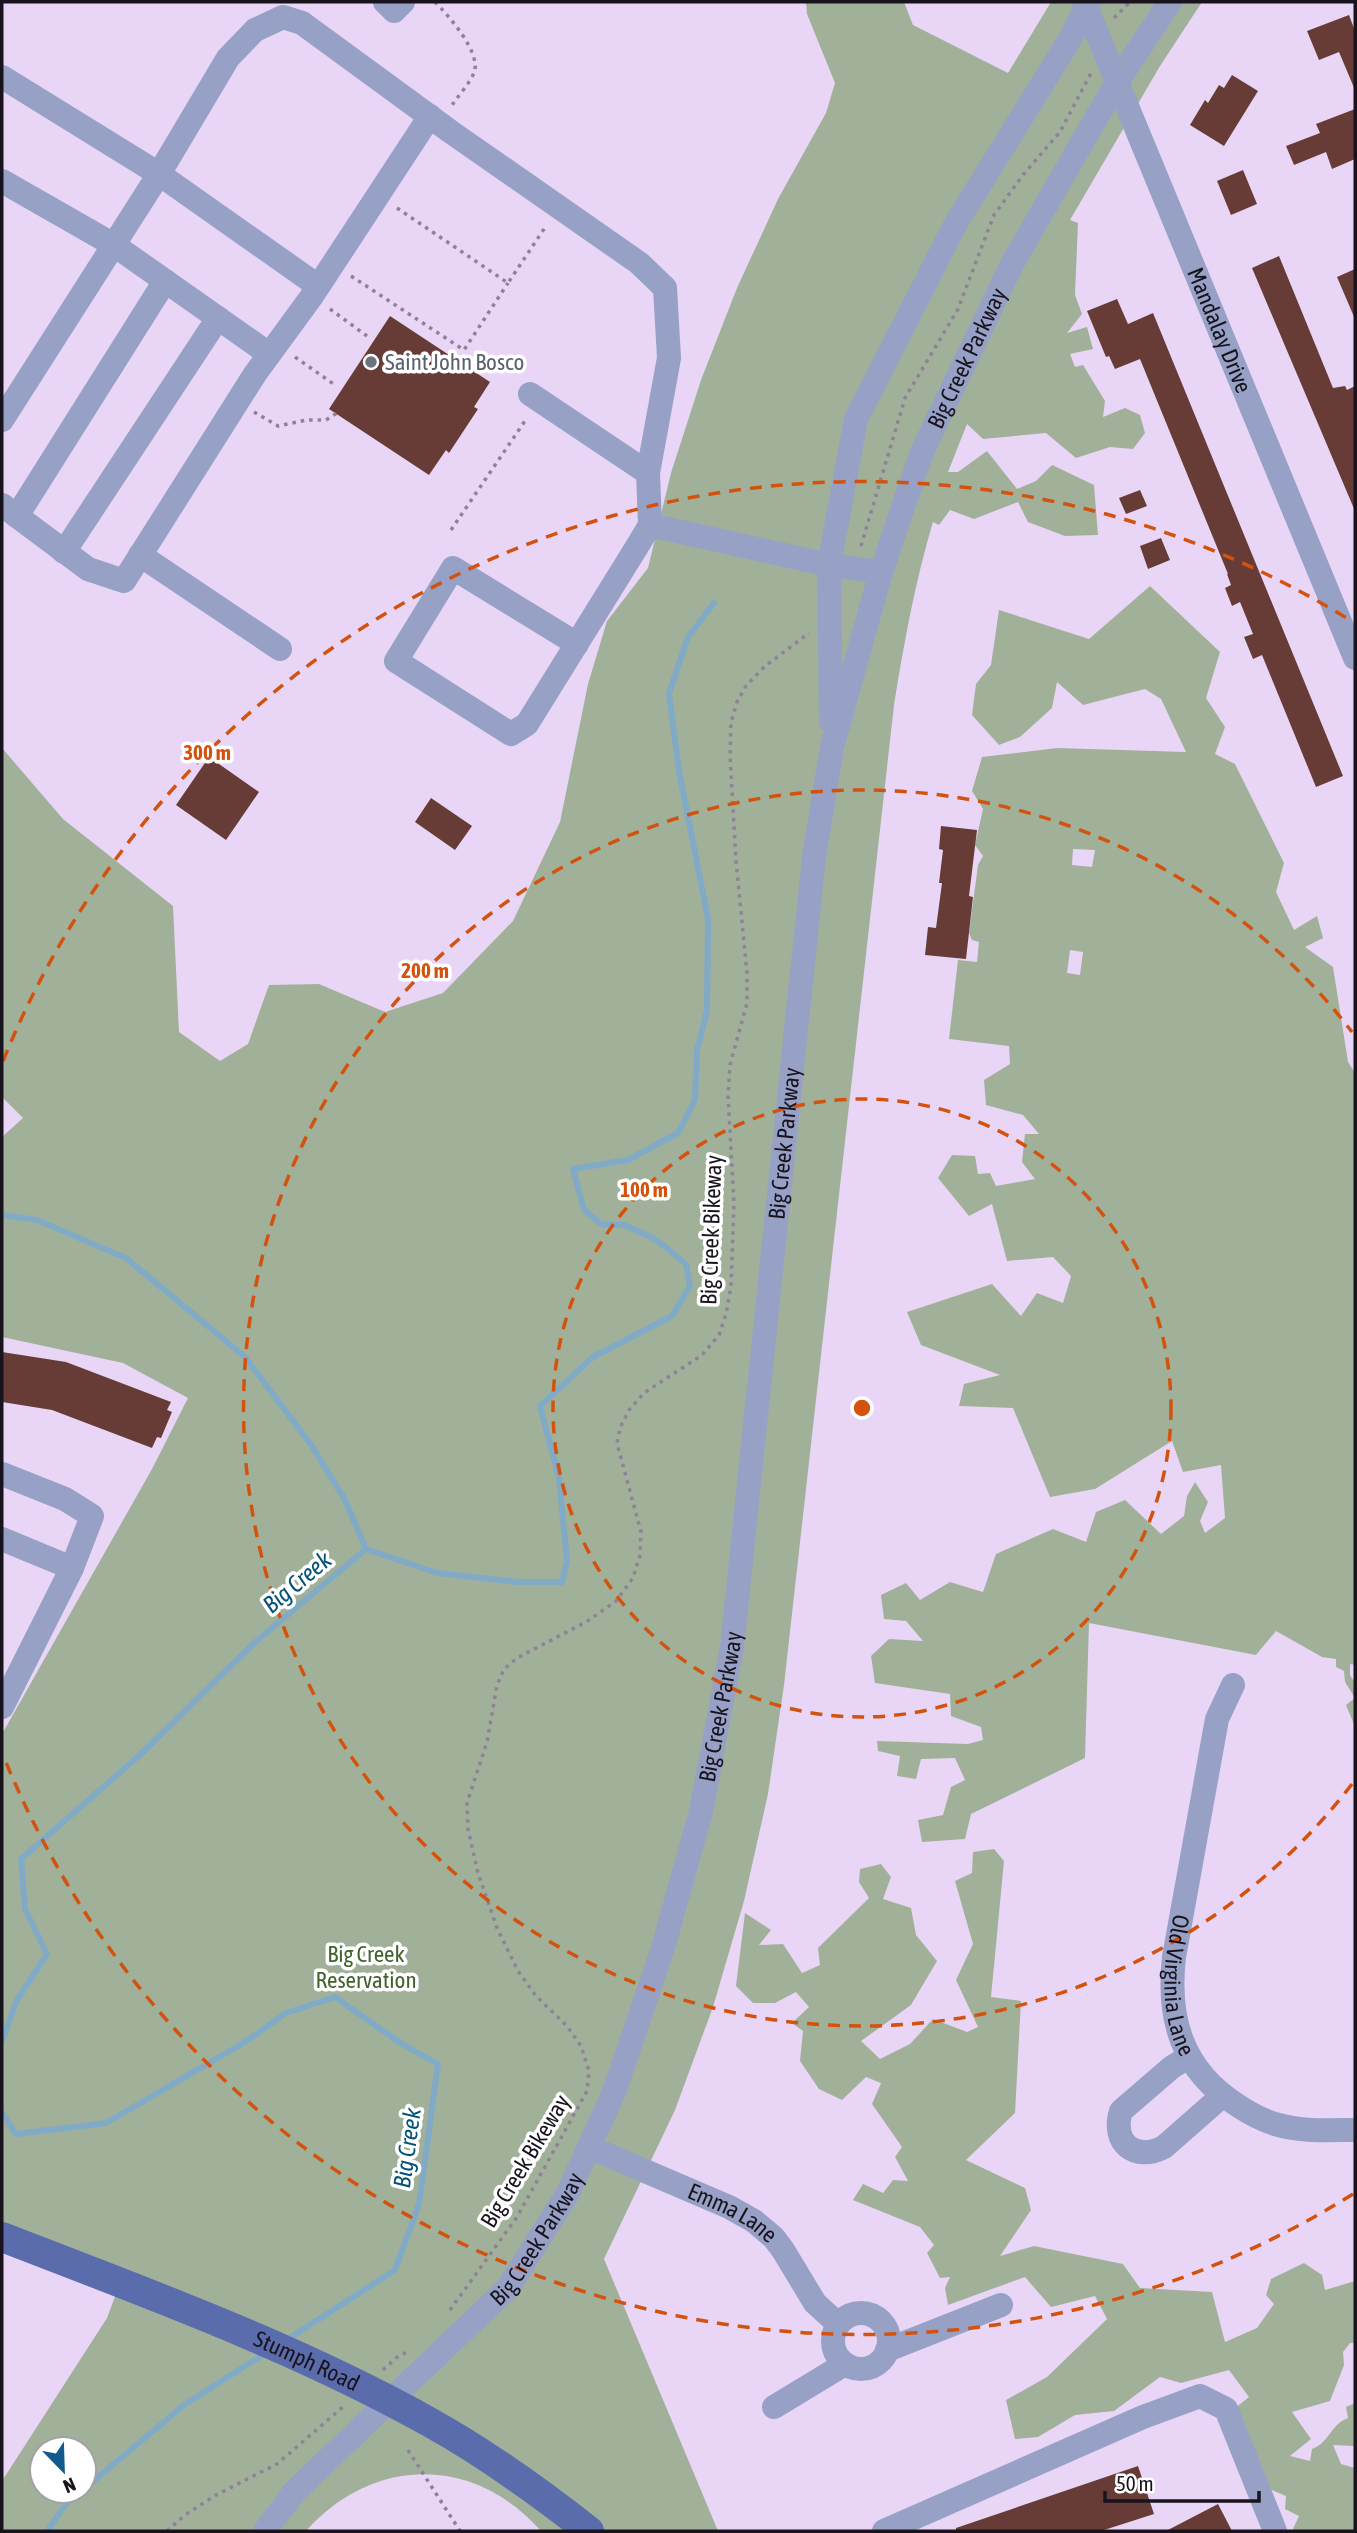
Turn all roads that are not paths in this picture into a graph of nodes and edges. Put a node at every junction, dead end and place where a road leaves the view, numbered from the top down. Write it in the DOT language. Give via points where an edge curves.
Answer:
graph roads {
  1 [pos="385,2"];
  2 [pos="403,2"];
  3 [pos="1170,2"];
  4 [pos="1086,4"];
  5 [pos="2,77"];
  6 [pos="1117,82"];
  7 [pos="441,111"];
  8 [pos="159,174"];
  9 [pos="2,181"];
  10 [pos="114,246"];
  11 [pos="164,281"];
  12 [pos="322,296"];
  13 [pos="218,318"];
  14 [pos="280,354"];
  15 [pos="535,397"];
  16 [pos="2,420"];
  17 [pos="648,473"];
  18 [pos="9,511"];
  19 [pos="650,525"];
  20 [pos="64,552"];
  21 [pos="140,555"];
  22 [pos="829,565"];
  23 [pos="881,572"];
  24 [pos="577,644"];
  25 [pos="280,649"];
  26 [pos="1355,658"];
  27 [pos="832,747"];
  28 [pos="2,1474"];
  29 [pos="2,1539"];
  30 [pos="72,1568"];
  31 [pos="1233,1685"];
  32 [pos="2,1707"];
  33 [pos="1189,2057"];
  34 [pos="1223,2096"];
  35 [pos="1355,2130"];
  36 [pos="589,2147"];
  37 [pos="2,2237"];
  38 [pos="1001,2305"];
  39 [pos="838,2325"];
  40 [pos="887,2350"];
  41 [pos="845,2364"];
  42 [pos="389,2400"];
  43 [pos="774,2407"];
  44 [pos="265,2531"];
  45 [pos="589,2531"];
  46 [pos="884,2531"];
  47 [pos="1275,2531"];
  1 -- 2 [label="street" via="394,10"];
  3 -- 6 [label="street, Big Creek Parkway"];
  4 -- 6 [label="street, Mandalay Drive"];
  4 -- 22 [label="street, Big Creek Parkway" via="1070,39 956,223 856,419"];
  5 -- 8 [label="street"];
  6 -- 23 [label="street, Big Creek Parkway" via="1012,264 922,452"];
  6 -- 26 [label="street, Mandalay Drive"];
  7 -- 8 [label="street" via="302,23 283,17 255,30 228,58"];
  7 -- 12 [label="street"];
  7 -- 17 [label="street" via="559,207 639,262 664,288 669,358"];
  8 -- 10 [label="street"];
  8 -- 12 [label="street"];
  9 -- 10 [label="street"];
  10 -- 11 [label="street"];
  10 -- 16 [label="street"];
  11 -- 13 [label="street"];
  11 -- 18 [label="street"];
  12 -- 14 [label="street"];
  13 -- 14 [label="street"];
  13 -- 20 [label="street"];
  14 -- 21 [label="street"];
  15 -- 17 [label="street"];
  17 -- 19 [label="street"];
  18 -- 20 [label="street"];
  19 -- 22 [label="street"];
  19 -- 24 [label="street"];
  20 -- 21 [label="street" via="88,569 124,580"];
  21 -- 25 [label="street"];
  22 -- 23 [label="street"];
  22 -- 27 [label="street, Big Creek Parkway"];
  23 -- 27 [label="street, Big Creek Parkway"];
  24 -- 24 [label="street" via="527,724 511,734 396,661 453,568"];
  27 -- 36 [label="street, Big Creek Parkway" via="814,858 732,1647 701,1811 663,1948 614,2092"];
  28 -- 30 [label="street" via="65,1499 92,1517"];
  29 -- 30 [label="street"];
  30 -- 32 [label="street"];
  31 -- 33 [label="street, Old Virginia Lane" via="1217,1719 1174,1957 1173,2010"];
  33 -- 34 [label="street, Old Virginia Lane"];
  33 -- 34 [label="street" via="1121,2112 1118,2133 1124,2144 1144,2153 1155,2152"];
  34 -- 35 [label="street, Old Virginia Lane" via="1275,2124"];
  36 -- 39 [label="street, Emma Lane" via="754,2221 774,2238 815,2303"];
  36 -- 42 [label="street, Big Creek Parkway" via="568,2193 508,2288"];
  37 -- 42 [label="main road, Stumph Road" via="152,2294"];
  38 -- 40 [label="street"];
  39 -- 40 [label="street" via="853,2314 870,2315 884,2325"];
  39 -- 41 [label="street" via="834,2350"];
  40 -- 41 [label="street" via="869,2367"];
  41 -- 43 [label="street"];
  42 -- 44 [label="street, Big Creek Parkway" via="295,2491"];
  42 -- 45 [label="main road, Stumph Road" via="479,2452"];
  46 -- 47 [label="street" via="1200,2396 1226,2409"];
}
